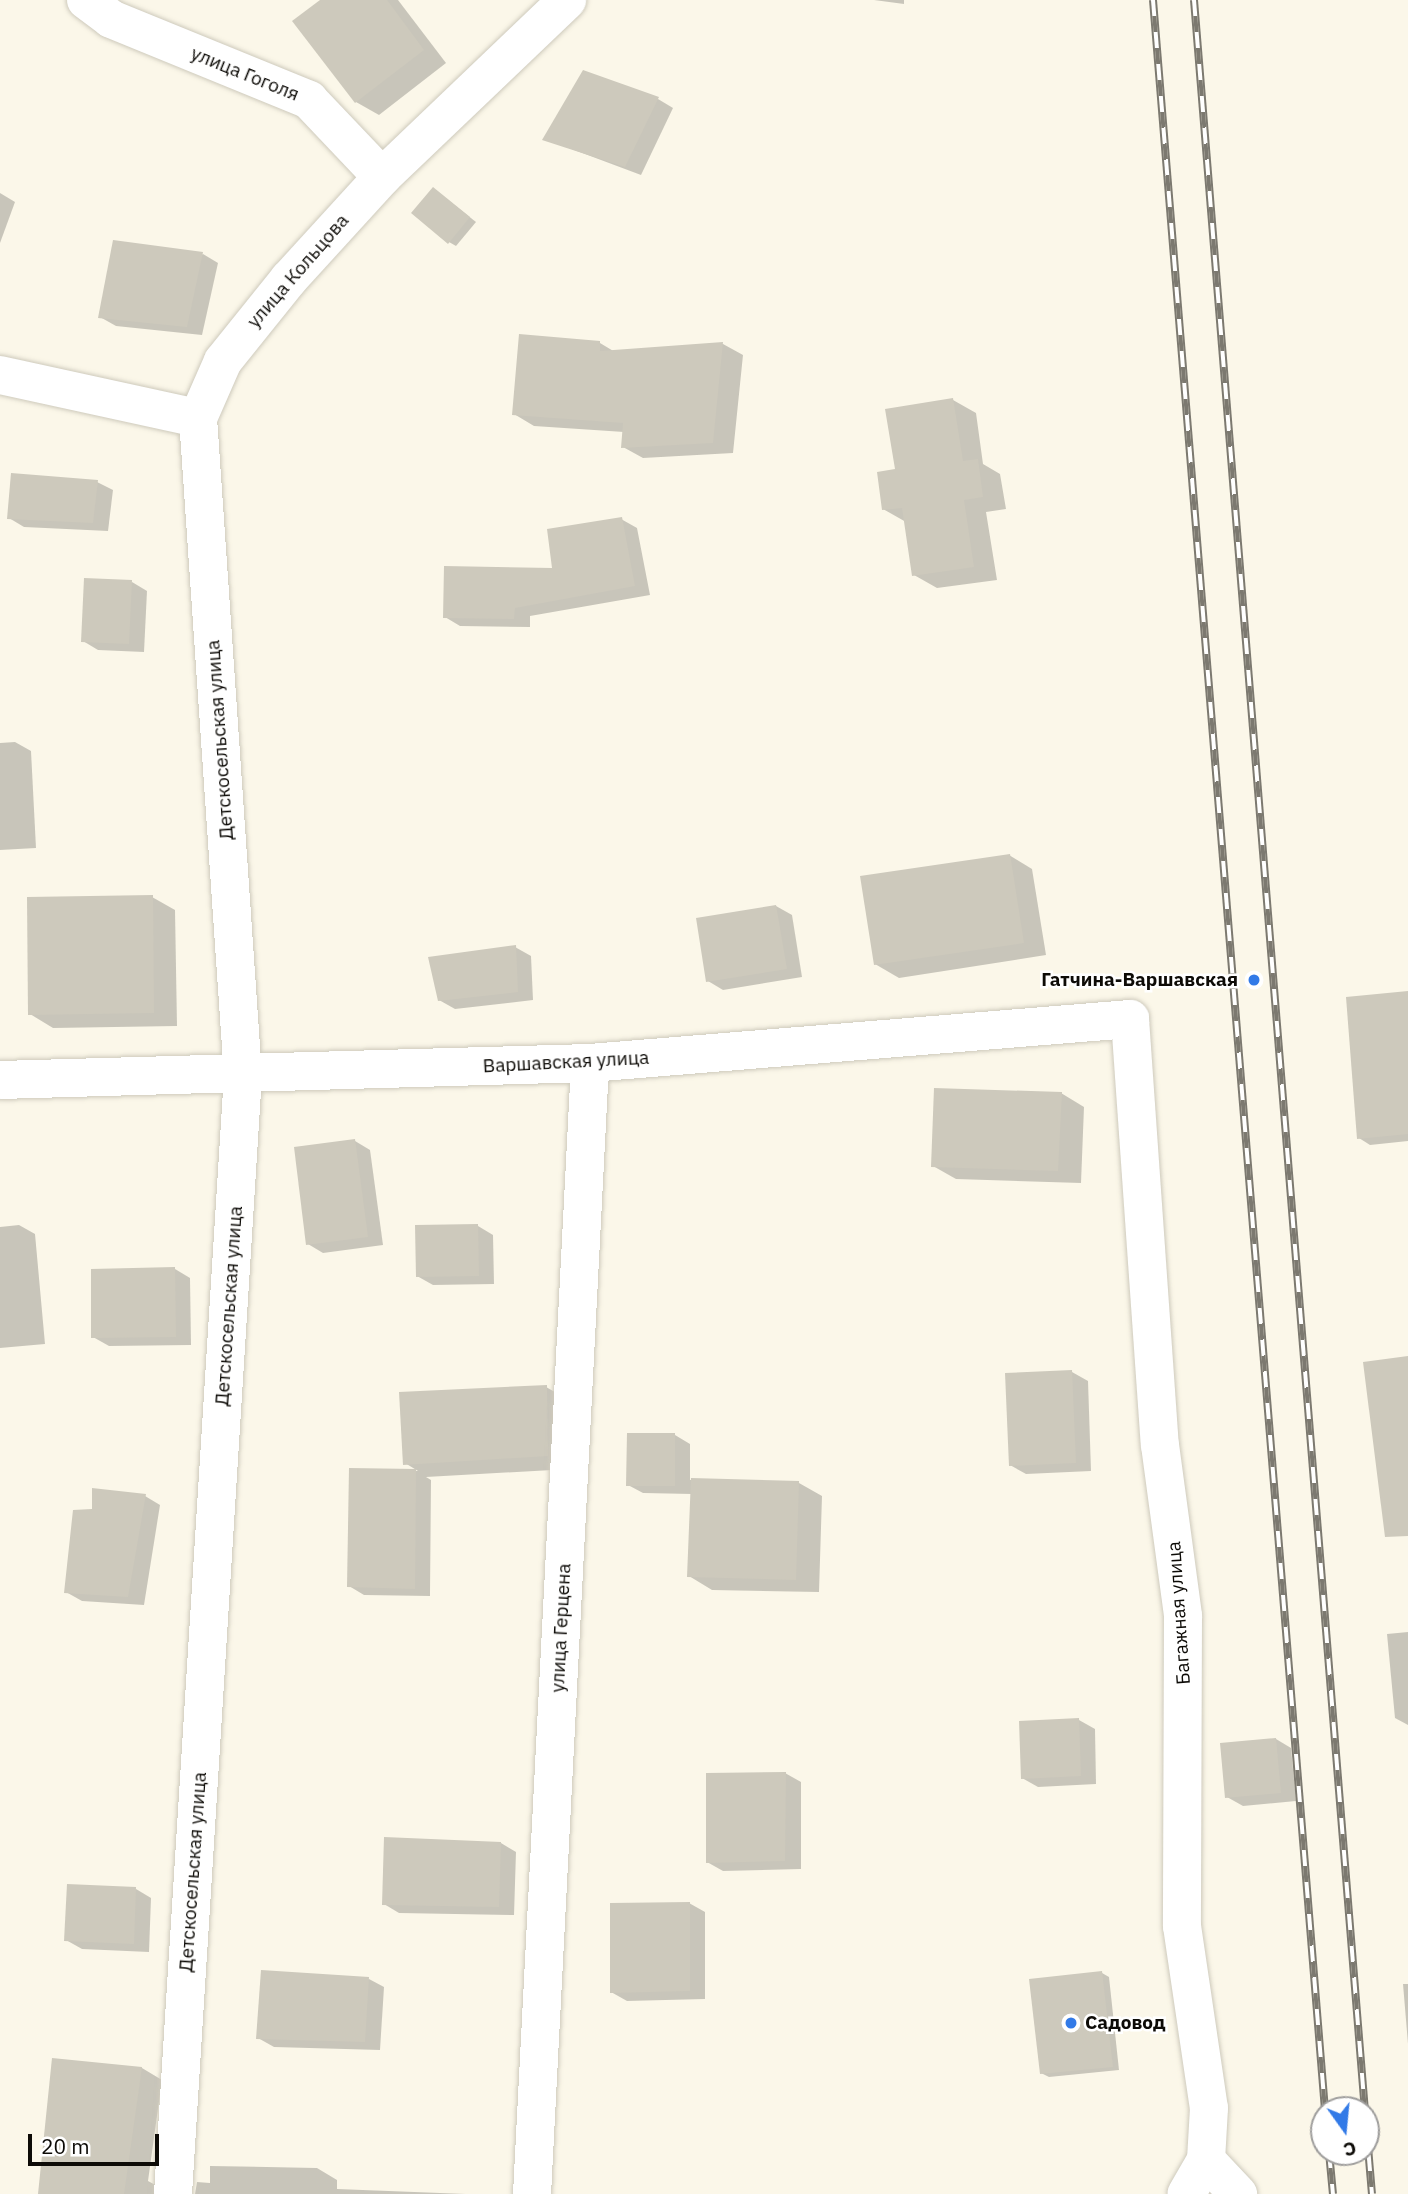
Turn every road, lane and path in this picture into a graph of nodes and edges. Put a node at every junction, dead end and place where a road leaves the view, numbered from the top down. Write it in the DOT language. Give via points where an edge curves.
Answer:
graph roads {
  1 [pos="86,0"];
  2 [pos="567,0"];
  3 [pos="382,177"];
  4 [pos="0,375"];
  5 [pos="198,418"];
  6 [pos="1130,1019"];
  7 [pos="590,1063"];
  8 [pos="243,1076"];
  9 [pos="0,1080"];
  10 [pos="1206,2160"];
  11 [pos="173,2194"];
  12 [pos="533,2194"];
  13 [pos="1186,2194"];
  14 [pos="1238,2194"];
  1 -- 3 [label="street, улица Гоголя" via="111,19 309,100"];
  2 -- 3 [label="street, улица Кольцова"];
  3 -- 5 [label="street, улица Кольцова" via="289,279 223,361"];
  4 -- 5 [label="street"];
  5 -- 8 [label="street, Детскосельская улица"];
  6 -- 7 [label="street, Варшавская улица"];
  6 -- 10 [label="street, Багажная улица" via="1160,1445 1183,1616 1182,1926 1209,2108"];
  7 -- 8 [label="street, Варшавская улица"];
  7 -- 12 [label="street, улица Герцена"];
  8 -- 9 [label="street, Варшавская улица"];
  8 -- 11 [label="street, Детскосельская улица"];
  10 -- 13 [label="street"];
  10 -- 14 [label="street"];
}
